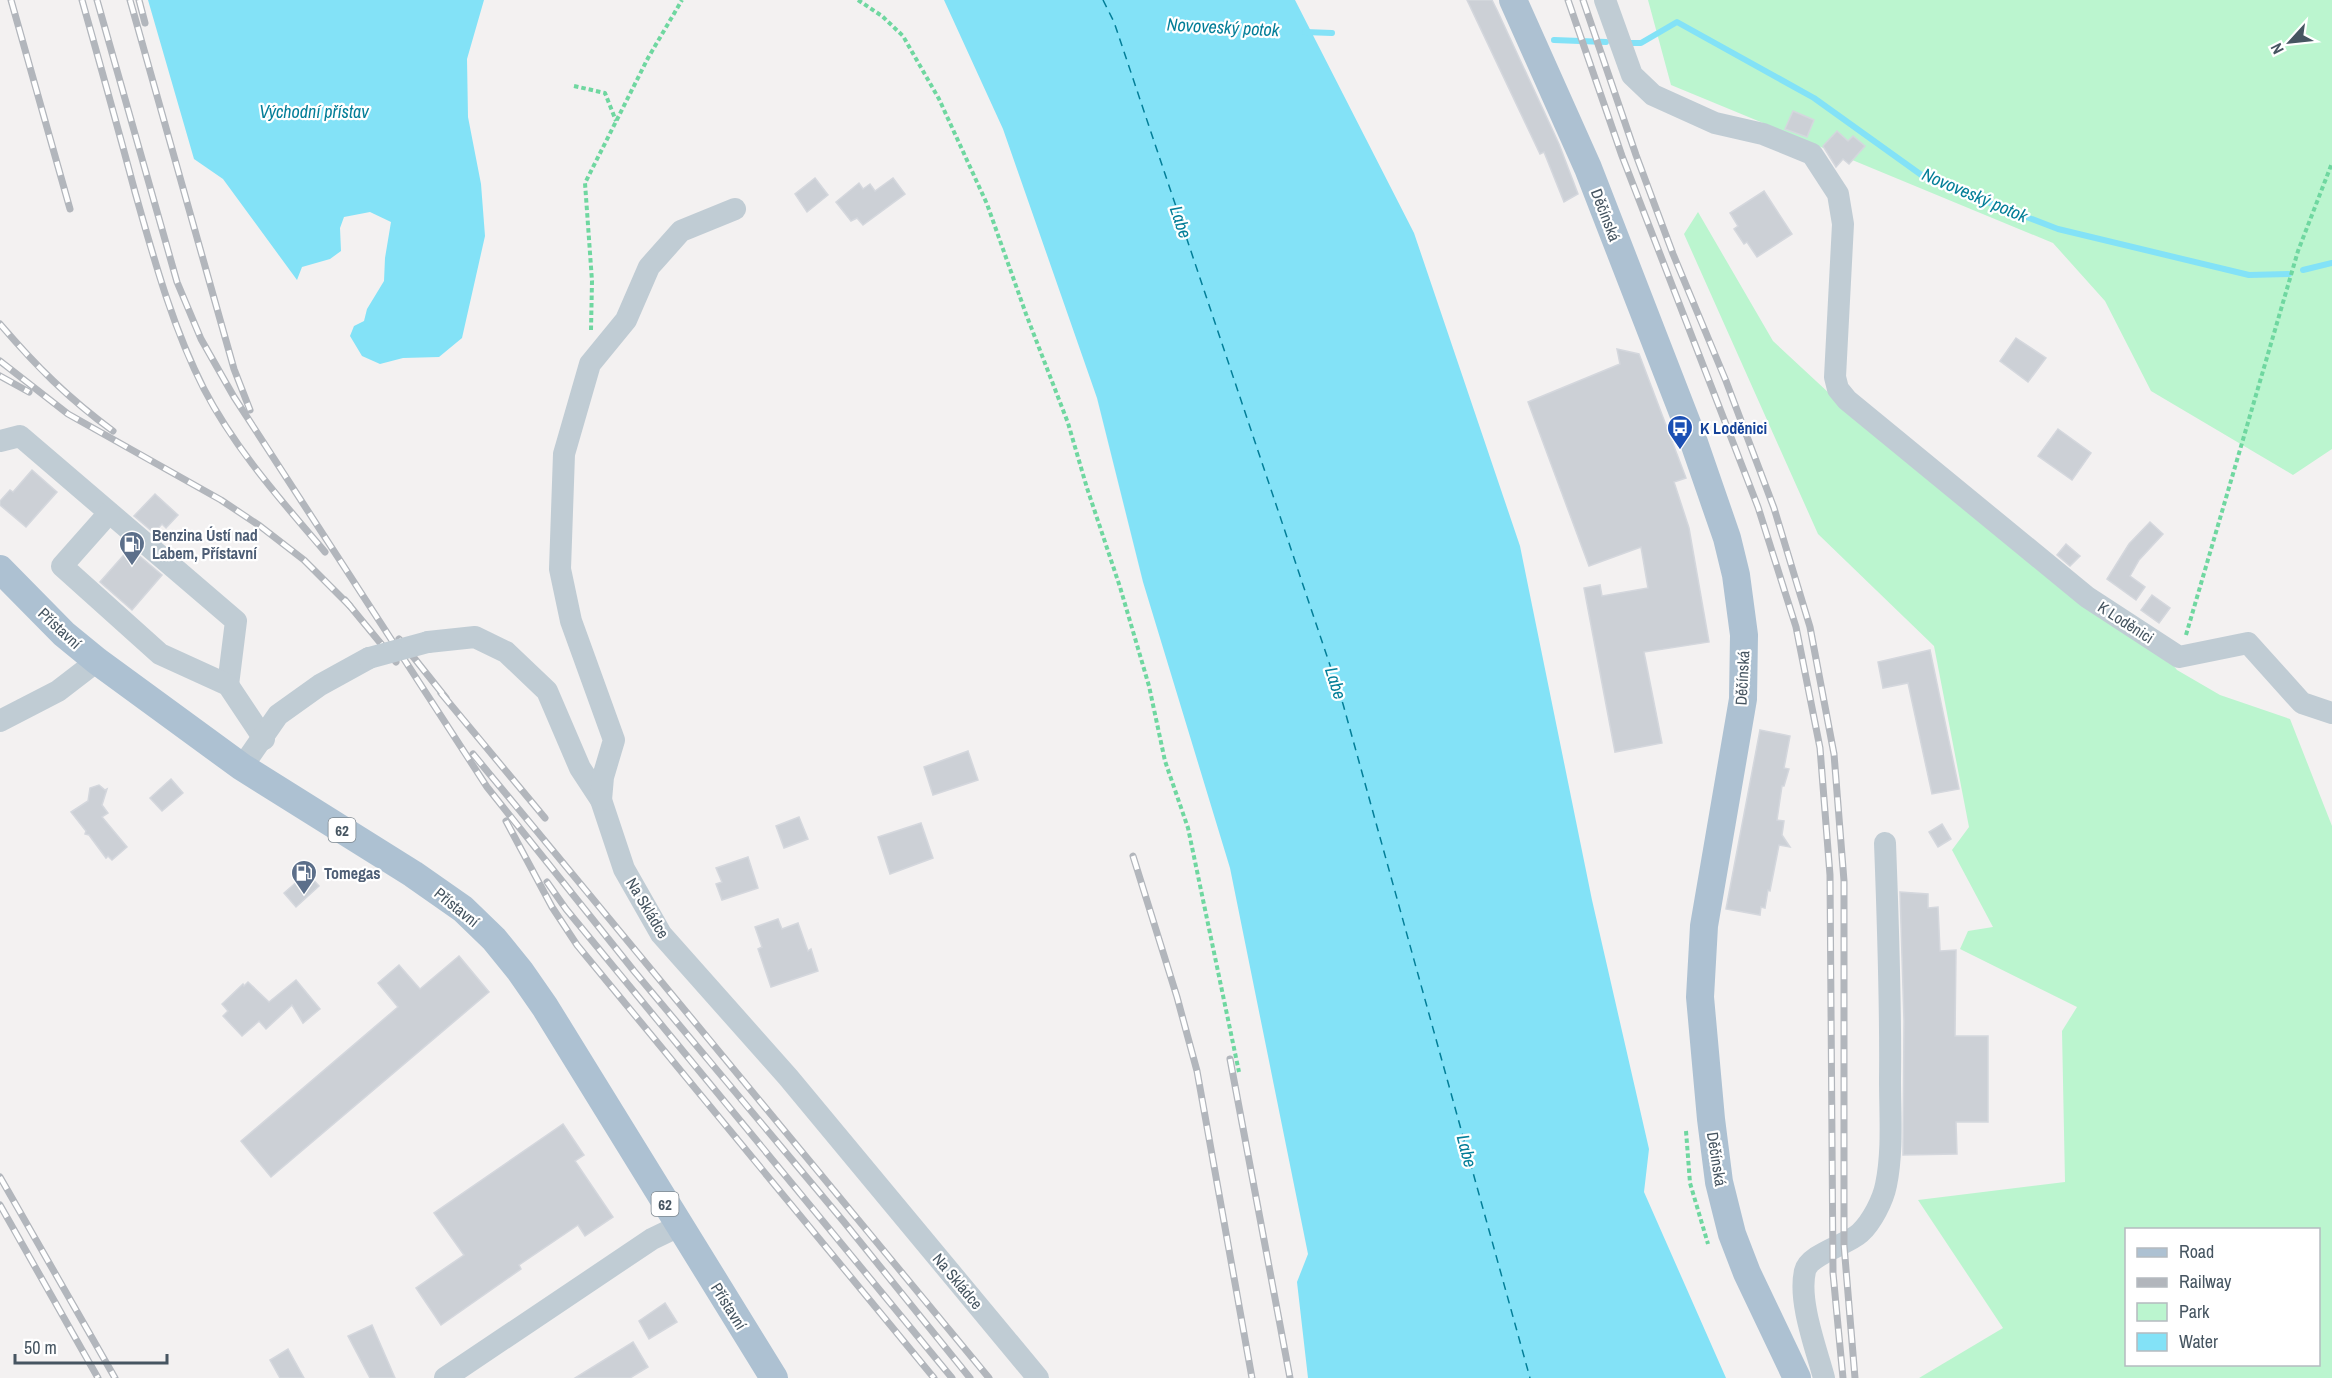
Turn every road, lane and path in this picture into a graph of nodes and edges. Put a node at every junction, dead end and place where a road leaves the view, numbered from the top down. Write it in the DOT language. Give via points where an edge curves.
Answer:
graph roads {
  1 [pos="682,0"];
  2 [pos="858,0"];
  3 [pos="1513,0"];
  4 [pos="1605,0"];
  5 [pos="574,86"];
  6 [pos="616,122"];
  7 [pos="2332,163"];
  8 [pos="735,209"];
  9 [pos="590,364"];
  10 [pos="0,441"];
  11 [pos="109,513"];
  12 [pos="0,569"];
  13 [pos="2179,657"];
  14 [pos="98,661"];
  15 [pos="228,686"];
  16 [pos="2332,713"];
  17 [pos="0,721"];
  18 [pos="264,739"];
  19 [pos="243,767"];
  20 [pos="601,800"];
  21 [pos="1885,843"];
  22 [pos="1239,1072"];
  23 [pos="679,1226"];
  24 [pos="446,1378"];
  25 [pos="774,1378"];
  26 [pos="1038,1378"];
  27 [pos="1797,1378"];
  28 [pos="1824,1378"];
  1 -- 6 [label="path"];
  2 -- 22 [label="path" via="903,36 939,99 987,204 1068,423 1120,587 1149,686 1165,761 1188,828"];
  3 -- 27 [label="main road, Děčínská" via="1588,168 1712,494 1736,575 1744,635 1743,699 1704,926 1700,997 1716,1161 1732,1234"];
  4 -- 13 [label="street, K Loděnici" via="1632,75 1653,95 1715,123 1763,134 1812,154 1838,194 1843,224 1835,377 1847,400 2088,597"];
  5 -- 6 [label="path" via="605,93"];
  6 -- 9 [label="path" via="585,183 592,281"];
  7 -- 13 [label="path" via="2298,251"];
  8 -- 9 [label="street" via="681,231 648,267 626,320"];
  9 -- 20 [label="street" via="564,454 560,569 571,621 614,740"];
  10 -- 11 [label="street" via="20,436"];
  11 -- 15 [label="street" via="236,621"];
  11 -- 15 [label="street" via="62,566 160,654"];
  12 -- 14 [label="main road, Přístavní / 62" via="64,634"];
  13 -- 16 [label="street" via="2248,643 2302,703"];
  14 -- 17 [label="street" via="58,691"];
  14 -- 19 [label="main road, Přístavní / 62"];
  15 -- 18 [label="street"];
  18 -- 19 [label="street, Na Skládce"];
  18 -- 20 [label="street, Na Skládce, bridge" via="278,715 320,685 369,658 428,642 475,638 506,652 547,691 580,768"];
  19 -- 23 [label="main road, Přístavní / 62" via="413,874 463,909 494,939 545,1007"];
  20 -- 26 [label="street, Na Skládce" via="624,870 661,934 788,1077"];
  21 -- 28 [label="street" via="1891,1024 1890,1156 1886,1187 1861,1233 1811,1260 1805,1269 1804,1290"];
  23 -- 24 [label="street" via="652,1239"];
  23 -- 25 [label="main road, Přístavní / 62"];
}
